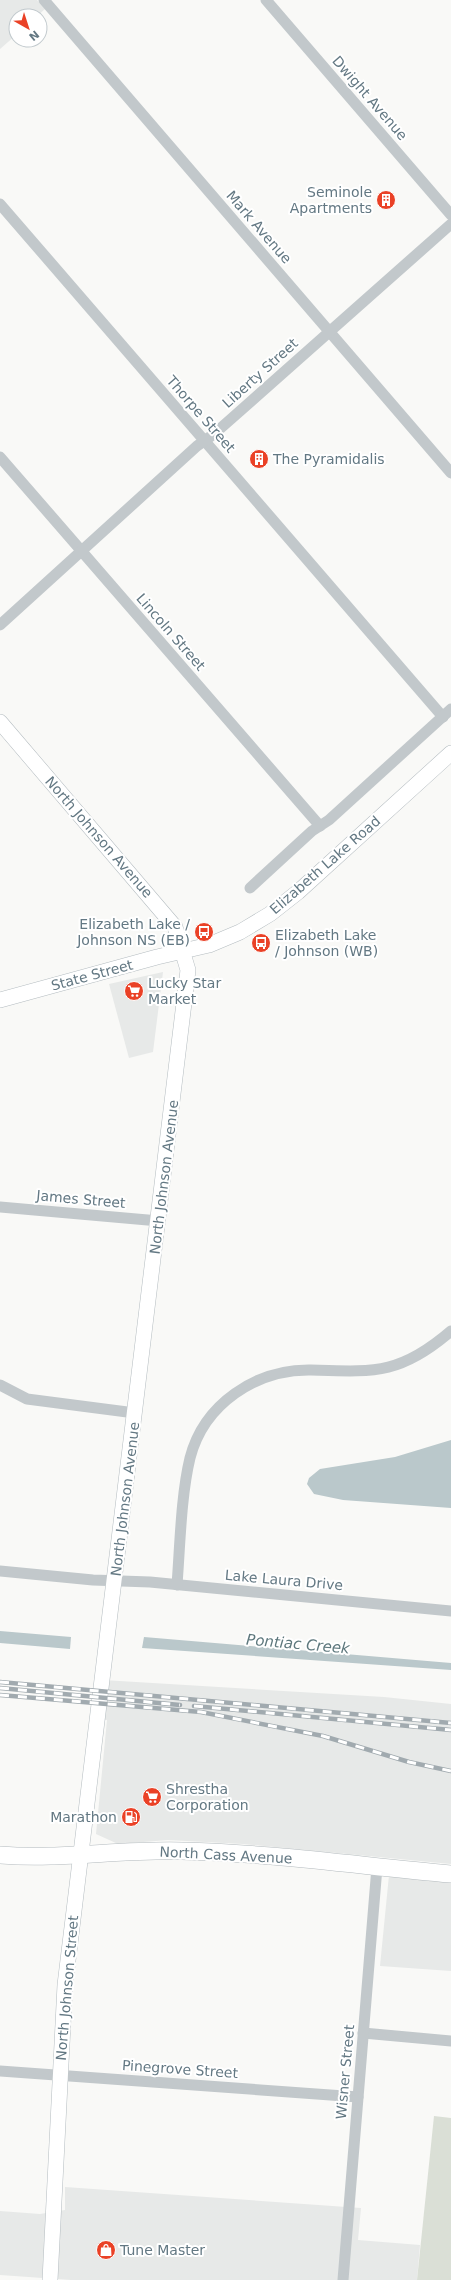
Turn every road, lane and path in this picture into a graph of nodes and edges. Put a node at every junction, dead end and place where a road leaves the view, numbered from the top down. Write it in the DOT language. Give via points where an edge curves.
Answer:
graph roads {
  1 [pos="44,0"];
  2 [pos="266,0"];
  3 [pos="0,204"];
  4 [pos="451,215"];
  5 [pos="451,224"];
  6 [pos="329,332"];
  7 [pos="204,441"];
  8 [pos="0,457"];
  9 [pos="451,473"];
  10 [pos="81,551"];
  11 [pos="0,625"];
  12 [pos="451,709"];
  13 [pos="442,717"];
  14 [pos="0,722"];
  15 [pos="451,753"];
  16 [pos="320,826"];
  17 [pos="250,888"];
  18 [pos="184,952"];
  19 [pos="0,1000"];
  20 [pos="0,1207"];
  21 [pos="159,1221"];
  22 [pos="451,1331"];
  23 [pos="0,1385"];
  24 [pos="136,1413"];
  25 [pos="0,1571"];
  26 [pos="115,1581"];
  27 [pos="177,1585"];
  28 [pos="451,1611"];
  29 [pos="100,1698"];
  30 [pos="0,1855"];
  31 [pos="81,1856"];
  32 [pos="377,1867"];
  33 [pos="451,1874"];
  34 [pos="363,2033"];
  35 [pos="451,2041"];
  36 [pos="0,2071"];
  37 [pos="60,2075"];
  38 [pos="358,2097"];
  39 [pos="50,2280"];
  40 [pos="343,2280"];
  1 -- 6 [label="street, Mark Avenue"];
  2 -- 4 [label="street, Dwight Avenue"];
  3 -- 7 [label="street, Thorpe Street"];
  5 -- 6 [label="street, Liberty Street"];
  6 -- 7 [label="street, Liberty Street"];
  6 -- 9 [label="street, Mark Avenue"];
  7 -- 10 [label="street, Liberty Street"];
  7 -- 13 [label="street, Thorpe Street"];
  8 -- 10 [label="street, Lincoln Street"];
  10 -- 11 [label="street, Liberty Street"];
  10 -- 16 [label="street, Lincoln Street"];
  12 -- 13 [label="street"];
  13 -- 16 [label="street"];
  14 -- 18 [label="street, North Johnson Avenue" via="175,927"];
  15 -- 18 [label="street, Elizabeth Lake Road" via="283,905 240,932 210,945"];
  16 -- 17 [label="street"];
  18 -- 19 [label="street, State Street"];
  18 -- 21 [label="street, North Johnson Avenue" via="188,970"];
  20 -- 21 [label="street, James Street"];
  21 -- 24 [label="street, North Johnson Avenue"];
  22 -- 27 [label="street" via="425,1352 394,1367 368,1372 304,1370 278,1374 249,1384 226,1401 204,1426 190,1458"];
  23 -- 24 [label="street" via="27,1400"];
  24 -- 26 [label="street, North Johnson Avenue"];
  25 -- 26 [label="street, Lake Laura Drive"];
  26 -- 27 [label="street, Lake Laura Drive"];
  26 -- 29 [label="street, North Johnson Avenue"];
  27 -- 28 [label="street, Lake Laura Drive"];
  29 -- 31 [label="street, North Johnson Street"];
  30 -- 31 [label="main road, North Cass Avenue" via="48,1858"];
  31 -- 32 [label="main road, North Cass Avenue" via="183,1851 267,1855"];
  31 -- 37 [label="street, North Johnson Street" via="65,1985"];
  32 -- 33 [label="main road, North Cass Avenue"];
  32 -- 34 [label="street, Wisner Street"];
  34 -- 35 [label="street"];
  34 -- 38 [label="street, Wisner Street"];
  36 -- 37 [label="street, Pinegrove Street"];
  37 -- 38 [label="street, Pinegrove Street"];
  37 -- 39 [label="street, North Johnson Street"];
  38 -- 40 [label="street, Wisner Street"];
}
